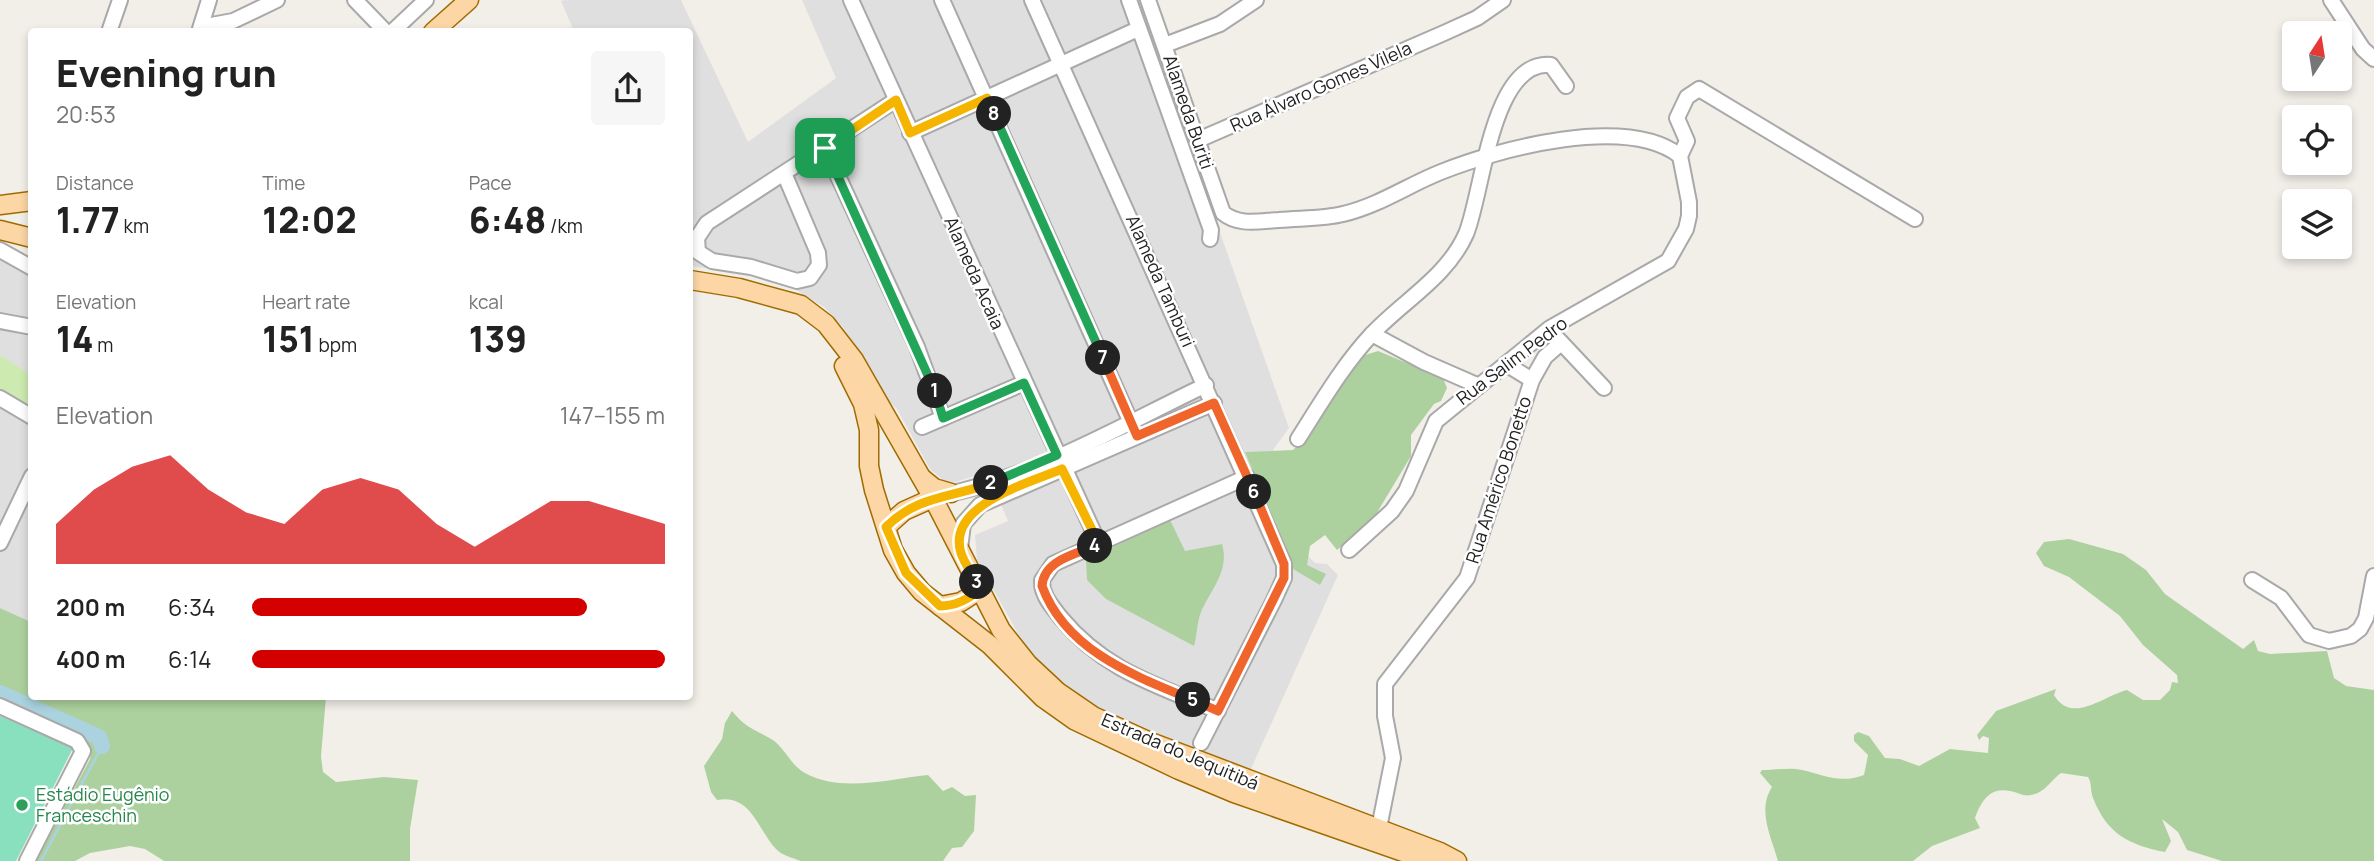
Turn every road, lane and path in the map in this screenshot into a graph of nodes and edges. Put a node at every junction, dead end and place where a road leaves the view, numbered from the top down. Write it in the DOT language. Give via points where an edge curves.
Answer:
graph roads {
  1 [pos="120,0"];
  2 [pos="209,0"];
  3 [pos="277,0"];
  4 [pos="355,0"];
  5 [pos="426,0"];
  6 [pos="469,0"];
  7 [pos="851,0"];
  8 [pos="942,0"];
  9 [pos="1032,0"];
  10 [pos="1129,0"];
  11 [pos="1148,0"];
  12 [pos="1256,0"];
  13 [pos="1503,0"];
  14 [pos="2331,0"];
  15 [pos="111,28"];
  16 [pos="200,28"];
  17 [pos="204,28"];
  18 [pos="382,28"];
  19 [pos="397,28"];
  20 [pos="438,28"];
  21 [pos="1138,29"];
  22 [pos="1165,45"];
  23 [pos="2374,59"];
  24 [pos="1061,64"];
  25 [pos="1566,86"];
  26 [pos="987,98"];
  27 [pos="896,100"];
  28 [pos="910,133"];
  29 [pos="1198,141"];
  30 [pos="825,148"];
  31 [pos="1487,155"];
  32 [pos="1680,156"];
  33 [pos="784,173"];
  34 [pos="28,202"];
  35 [pos="0,205"];
  36 [pos="1915,219"];
  37 [pos="0,230"];
  38 [pos="28,237"];
  39 [pos="1210,239"];
  40 [pos="0,248"];
  41 [pos="28,257"];
  42 [pos="28,266"];
  43 [pos="693,280"];
  44 [pos="774,298"];
  45 [pos="0,321"];
  46 [pos="28,326"];
  47 [pos="1550,328"];
  48 [pos="1372,334"];
  49 [pos="1561,343"];
  50 [pos="1506,364"];
  51 [pos="1532,380"];
  52 [pos="1024,383"];
  53 [pos="1206,386"];
  54 [pos="1479,386"];
  55 [pos="1604,388"];
  56 [pos="0,398"];
  57 [pos="1214,403"];
  58 [pos="28,416"];
  59 [pos="943,418"];
  60 [pos="1131,421"];
  61 [pos="922,427"];
  62 [pos="1137,436"];
  63 [pos="1298,439"];
  64 [pos="1059,462"];
  65 [pos="916,472"];
  66 [pos="1247,477"];
  67 [pos="28,484"];
  68 [pos="975,489"];
  69 [pos="951,493"];
  70 [pos="933,498"];
  71 [pos="980,505"];
  72 [pos="886,527"];
  73 [pos="0,543"];
  74 [pos="1099,544"];
  75 [pos="1349,550"];
  76 [pos="961,553"];
  77 [pos="2374,576"];
  78 [pos="2252,580"];
  79 [pos="981,589"];
  80 [pos="940,606"];
  81 [pos="0,706"];
  82 [pos="1218,711"];
  83 [pos="1202,743"];
  84 [pos="1379,828"];
  85 [pos="27,861"];
  86 [pos="1429,861"];
  87 [pos="1457,861"];
  1 -- 15 [label="street"];
  2 -- 16 [label="street"];
  3 -- 17 [label="street" via="256,13"];
  4 -- 18 [label="street"];
  5 -- 19 [label="street"];
  6 -- 20 [label="main road"];
  7 -- 27 [label="street, Alameda Acaia"];
  8 -- 26 [label="street"];
  9 -- 24 [label="street, Alameda Tamburi"];
  10 -- 21 [label="street"];
  11 -- 22 [label="street, Alameda Buriti"];
  12 -- 22 [label="street" via="1220,24"];
  13 -- 29 [label="street, Rua Álvaro Gomes Vilela" via="1477,18"];
  14 -- 23 [label="street" via="2362,50"];
  21 -- 24 [label="street"];
  21 -- 39 [label="street" via="1211,230"];
  22 -- 29 [label="street, Alameda Buriti"];
  24 -- 26 [label="street"];
  24 -- 53 [label="street, Alameda Tamburi"];
  25 -- 31 [label="street" via="1552,65 1542,64 1525,73 1498,111"];
  26 -- 28 [label="street"];
  26 -- 60 [label="street"];
  27 -- 28 [label="street, Alameda Acaia"];
  27 -- 30 [label="street"];
  28 -- 52 [label="street, Alameda Acaia"];
  29 -- 31 [label="street, Alameda Buriti" via="1223,213 1248,222 1341,215"];
  30 -- 33 [label="street"];
  30 -- 59 [label="street" via="917,347"];
  31 -- 32 [label="street" via="1605,137 1643,140"];
  31 -- 48 [label="street" via="1469,226 1446,266"];
  32 -- 36 [label="street, Rua Salim Pedro" via="1687,141 1677,118 1681,105 1699,89"];
  32 -- 47 [label="street, Rua Salim Pedro" via="1689,216 1668,261"];
  33 -- 33 [label="street" via="818,253 819,265 810,278 797,281 712,261 698,252 697,238 707,223"];
  34 -- 35 [label="main road"];
  37 -- 38 [label="main road"];
  40 -- 41 [label="street"];
  40 -- 42 [label="street"];
  43 -- 44 [label="main road, Estrada do Jequitibá"];
  44 -- 65 [label="main road, Estrada do Jequitibá" via="801,305 825,324 854,360"];
  44 -- 72 [label="main road, Estrada do Jequitibá" via="815,329 838,355 855,385 867,417 869,466"];
  45 -- 46 [label="street"];
  47 -- 49 [label="street"];
  47 -- 50 [label="street, Rua Salim Pedro"];
  48 -- 54 [label="street"];
  48 -- 63 [label="street"];
  49 -- 51 [label="street, Rua Américo Bonetto" via="1545,357"];
  49 -- 55 [label="street"];
  50 -- 51 [label="street"];
  50 -- 54 [label="street, Rua Salim Pedro"];
  51 -- 84 [label="street, Rua Américo Bonetto" via="1467,578 1385,684 1393,758"];
  52 -- 59 [label="street"];
  52 -- 64 [label="street, Alameda Acaia"];
  53 -- 57 [label="street, Alameda Tamburi"];
  53 -- 60 [label="street"];
  54 -- 75 [label="street, Rua Salim Pedro" via="1436,421 1406,491 1392,511"];
  56 -- 58 [label="street"];
  57 -- 62 [label="street"];
  57 -- 66 [label="street, Alameda Tamburi"];
  59 -- 61 [label="street"];
  60 -- 62 [label="street"];
  60 -- 64 [label="street"];
  62 -- 64 [label="street"];
  64 -- 68 [label="street"];
  64 -- 71 [label="street"];
  64 -- 74 [label="street, Alameda Acaia"];
  65 -- 69 [label="main road" via="933,488"];
  65 -- 70 [label="main road, Estrada do Jequitibá"];
  66 -- 74 [label="street"];
  66 -- 82 [label="street, Alameda Tamburi" via="1284,564 1284,578"];
  67 -- 73 [label="street"];
  68 -- 69 [label="street"];
  68 -- 71 [label="street"];
  69 -- 70 [label="street"];
  70 -- 72 [label="main road" via="904,511"];
  70 -- 76 [label="main road, Estrada do Jequitibá"];
  71 -- 76 [label="street" via="963,524"];
  72 -- 80 [label="main road, Estrada do Jequitibá" via="906,573"];
  74 -- 82 [label="street" via="1048,569 1042,586 1048,602 1096,655"];
  76 -- 79 [label="main road, Estrada do Jequitibá"];
  77 -- 78 [label="street" via="2360,629 2329,641 2303,631 2281,598"];
  79 -- 80 [label="main road" via="961,602"];
  79 -- 84 [label="main road, Estrada do Jequitibá" via="1001,630 1028,664 1093,716 1244,780"];
  80 -- 86 [label="main road, Estrada do Jequitibá" via="990,645 1043,698 1086,727 1234,793"];
  81 -- 85 [label="street" via="77,741 83,751"];
  82 -- 83 [label="street"];
  84 -- 87 [label="main road, Estrada do Jequitibá"];
}
